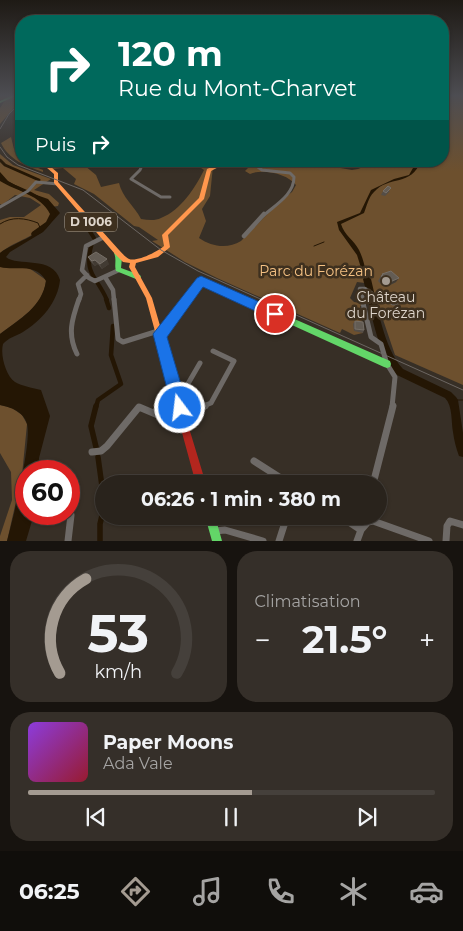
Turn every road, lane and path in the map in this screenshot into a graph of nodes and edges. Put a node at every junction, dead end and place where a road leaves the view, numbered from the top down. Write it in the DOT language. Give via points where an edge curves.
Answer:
graph roads {
  1 [pos="46,167"];
  2 [pos="141,167"];
  3 [pos="215,167"];
  4 [pos="258,167"];
  5 [pos="59,185"];
  6 [pos="170,197"];
  7 [pos="0,207"];
  8 [pos="244,236"];
  9 [pos="104,237"];
  10 [pos="117,252"];
  11 [pos="125,260"];
  12 [pos="133,265"];
  13 [pos="121,268"];
  14 [pos="87,276"];
  15 [pos="139,278"];
  16 [pos="101,279"];
  17 [pos="374,295"];
  18 [pos="159,333"];
  19 [pos="213,351"];
  20 [pos="77,354"];
  21 [pos="387,362"];
  22 [pos="200,363"];
  23 [pos="176,396"];
  24 [pos="181,414"];
  25 [pos="92,452"];
  26 [pos="254,461"];
  27 [pos="198,475"];
  28 [pos="276,475"];
  29 [pos="375,475"];
  30 [pos="70,525"];
  31 [pos="212,525"];
  32 [pos="284,525"];
  33 [pos="354,525"];
  34 [pos="364,525"];
  35 [pos="384,525"];
  36 [pos="463,525"];
  37 [pos="361,530"];
  38 [pos="214,531"];
  39 [pos="68,541"];
  40 [pos="217,541"];
  41 [pos="263,541"];
  42 [pos="279,541"];
  43 [pos="357,541"];
  44 [pos="429,541"];
  45 [pos="446,541"];
  1 -- 5 [label="main road, D 1006" via="56,174"];
  2 -- 6 [label="street" via="130,178 149,191"];
  3 -- 12 [label="main road" via="209,170 201,199 165,235 165,250"];
  4 -- 8 [label="street" via="290,173 294,177 294,185"];
  5 -- 7 [label="street" via="36,182 27,192"];
  5 -- 9 [label="main road, D 1006"];
  9 -- 10 [label="main road, D 1006"];
  9 -- 14 [label="street" via="86,246 82,270"];
  10 -- 11 [label="main road, D 1006"];
  10 -- 13 [label="main road"];
  11 -- 12 [label="main road"];
  11 -- 13 [label="main road"];
  12 -- 13 [label="main road"];
  12 -- 15 [label="main road"];
  13 -- 15 [label="main road"];
  13 -- 16 [label="street"];
  14 -- 16 [label="street" via="92,280"];
  14 -- 20 [label="street" via="78,284 81,294 69,330"];
  15 -- 18 [label="main road" via="149,298"];
  16 -- 18 [label="street" via="113,290 118,339 123,342"];
  17 -- 21 [label="street" via="360,289 369,333 380,344"];
  18 -- 21 [label="main road" via="165,331 201,281"];
  18 -- 23 [label="main road"];
  19 -- 24 [label="street" via="234,361 211,403"];
  21 -- 29 [label="street" via="395,376 394,400"];
  22 -- 23 [label="street" via="182,394"];
  23 -- 24 [label="main road"];
  24 -- 25 [label="street" via="165,418 139,407 107,446"];
  24 -- 27 [label="main road"];
  26 -- 28 [label="street"];
  30 -- 39 [label="street"];
  31 -- 38 [label="main road"];
  32 -- 42 [label="street"];
  33 -- 37 [label="street"];
  34 -- 37 [label="street"];
  35 -- 44 [label="street"];
  36 -- 45 [label="street" via="450,521"];
  37 -- 43 [label="street"];
  38 -- 40 [label="main road"];
  38 -- 41 [label="street" via="225,530"];
}
